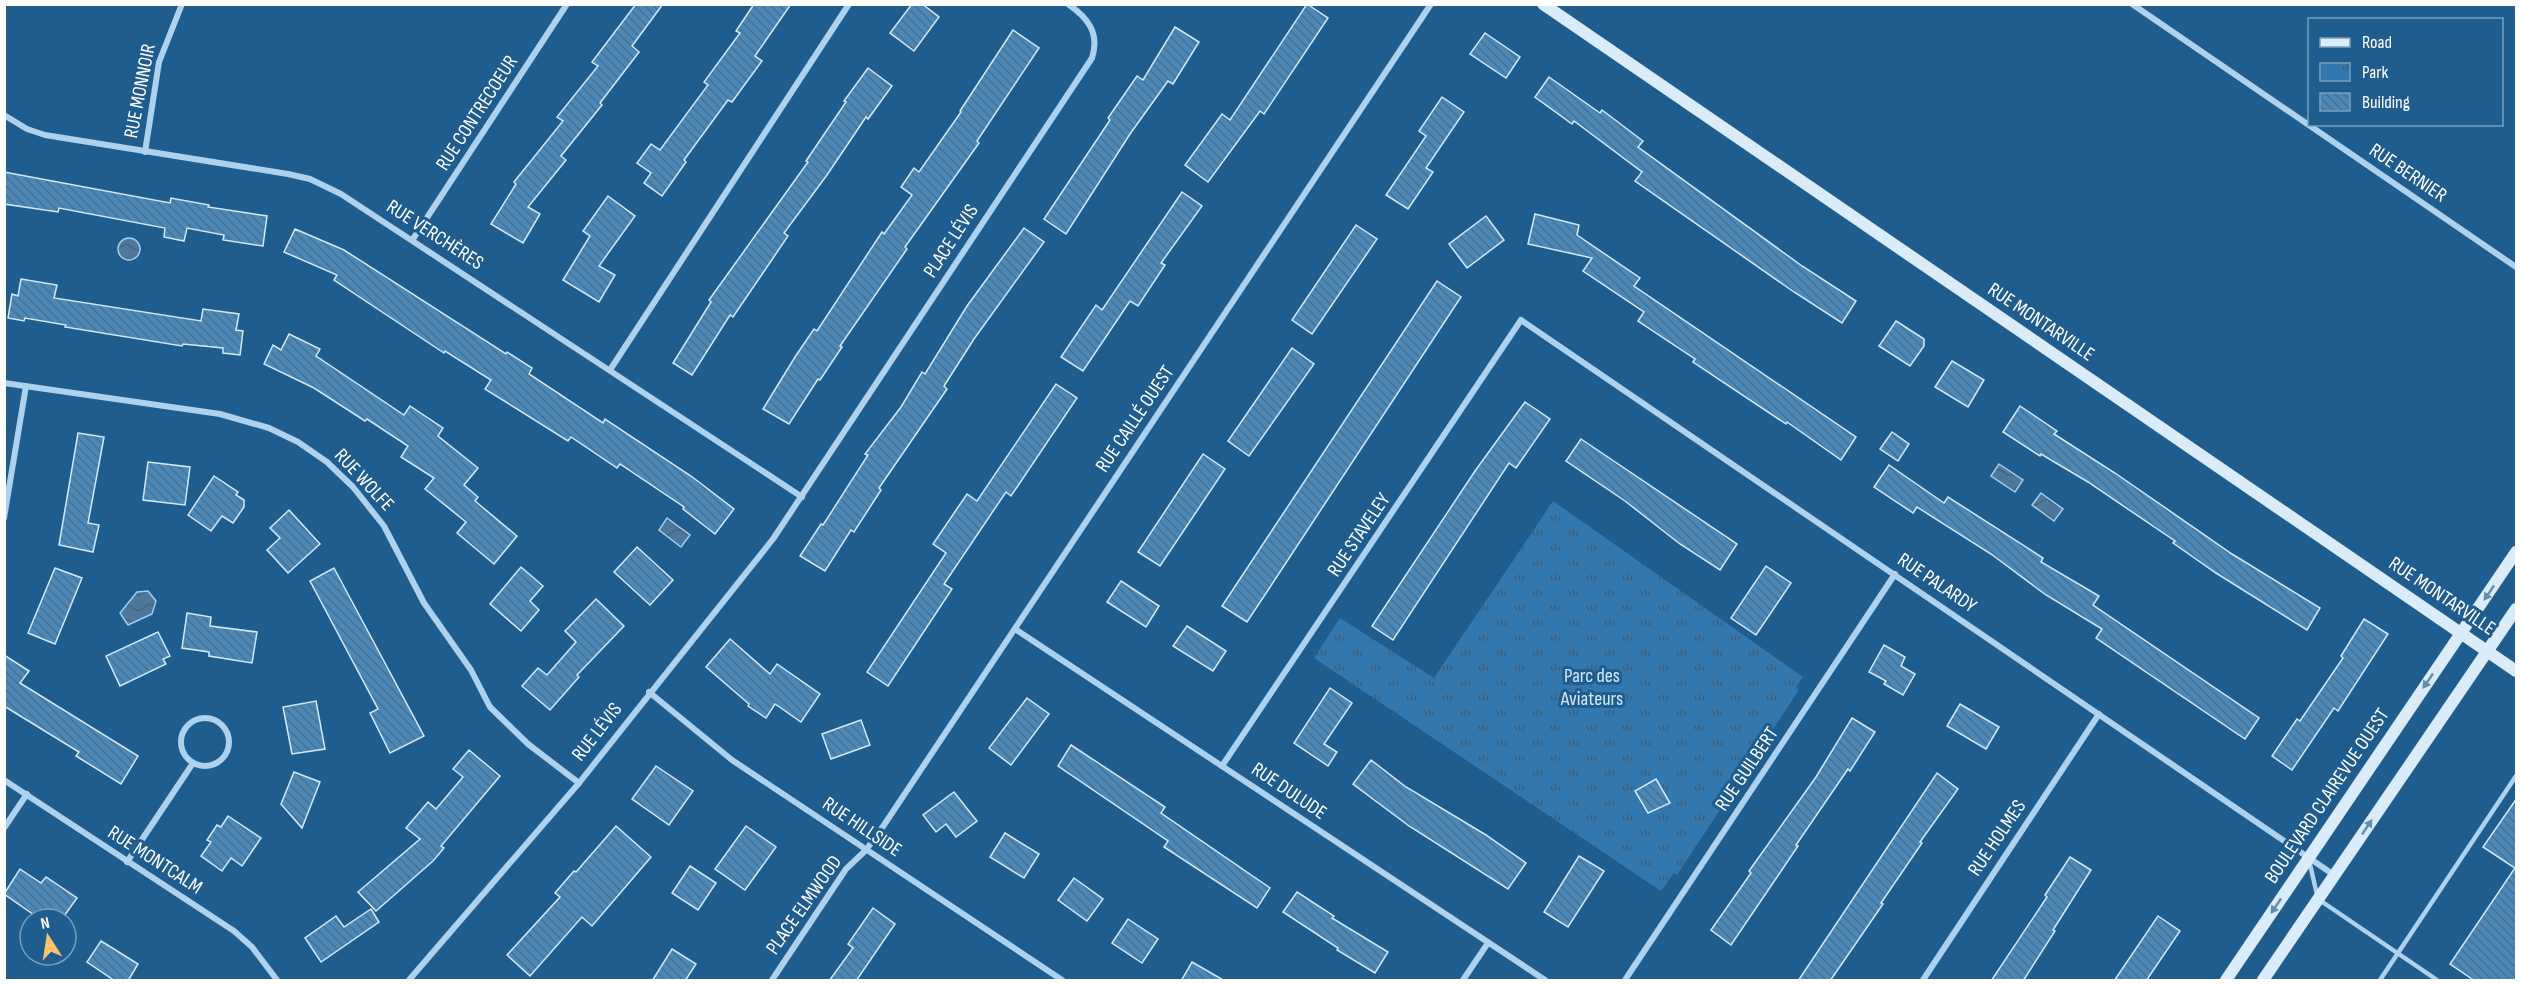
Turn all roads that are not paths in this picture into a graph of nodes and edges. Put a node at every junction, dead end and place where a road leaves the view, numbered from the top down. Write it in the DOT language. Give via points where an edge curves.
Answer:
graph roads {
  1 [pos="182,4"];
  2 [pos="567,4"];
  3 [pos="849,4"];
  4 [pos="1068,4"];
  5 [pos="1431,4"];
  6 [pos="1544,4"];
  7 [pos="2132,4"];
  8 [pos="4,115"];
  9 [pos="2308,124"];
  10 [pos="2311,126"];
  11 [pos="145,152"];
  12 [pos="414,240"];
  13 [pos="2517,267"];
  14 [pos="1521,320"];
  15 [pos="610,370"];
  16 [pos="4,383"];
  17 [pos="26,386"];
  18 [pos="802,497"];
  19 [pos="4,518"];
  20 [pos="2517,552"];
  21 [pos="1895,574"];
  22 [pos="2517,609"];
  23 [pos="1015,629"];
  24 [pos="2461,633"];
  25 [pos="2487,651"];
  26 [pos="2517,671"];
  27 [pos="649,692"];
  28 [pos="2099,714"];
  29 [pos="193,763"];
  30 [pos="1222,766"];
  31 [pos="2517,776"];
  32 [pos="4,780"];
  33 [pos="579,783"];
  34 [pos="27,794"];
  35 [pos="4,828"];
  36 [pos="866,850"];
  37 [pos="2308,858"];
  38 [pos="127,862"];
  39 [pos="2334,875"];
  40 [pos="2318,899"];
  41 [pos="1488,943"];
  42 [pos="2397,954"];
  43 [pos="277,981"];
  44 [pos="409,981"];
  45 [pos="772,981"];
  46 [pos="1062,981"];
  47 [pos="1463,981"];
  48 [pos="1545,981"];
  49 [pos="1625,981"];
  50 [pos="1923,981"];
  51 [pos="2226,981"];
  52 [pos="2263,981"];
  53 [pos="2380,981"];
  54 [pos="2437,981"];
  1 -- 11 [label="street, RUE MONNOIR" via="159,62"];
  2 -- 12 [label="street, RUE CONTRECOEUR"];
  3 -- 15 [label="street"];
  4 -- 18 [label="street, PLACE LÉVIS" via="1091,26 1095,39 1092,58"];
  5 -- 23 [label="street, RUE CAILLÉ OUEST"];
  6 -- 24 [label="street, RUE MONTARVILLE"];
  7 -- 9 [label="street, RUE BERNIER"];
  8 -- 11 [label="street, RUE VERCHÈRES" via="45,135"];
  10 -- 13 [label="street, RUE BERNIER"];
  11 -- 12 [label="street, RUE VERCHÈRES" via="310,179"];
  12 -- 15 [label="street, RUE VERCHÈRES"];
  14 -- 21 [label="street, RUE PALARDY"];
  14 -- 30 [label="street, RUE STAVELEY"];
  15 -- 18 [label="street, RUE VERCHÈRES"];
  16 -- 17 [label="street, RUE WOLFE"];
  17 -- 19 [label="street"];
  17 -- 33 [label="street, RUE WOLFE" via="220,414 269,428 327,462 384,526 424,603 471,670 490,707 528,744"];
  18 -- 27 [label="street, RUE LÉVIS" via="735,589"];
  20 -- 24 [label="street, BOULEVARD CLAIREVUE OUEST, one-way"];
  21 -- 28 [label="street, RUE PALARDY"];
  21 -- 49 [label="street, RUE GUILBERT"];
  22 -- 25 [label="street"];
  23 -- 30 [label="street, RUE DULUDE"];
  23 -- 36 [label="street, RUE CAILLÉ OUEST"];
  24 -- 25 [label="street, RUE MONTARVILLE"];
  24 -- 37 [label="street, BOULEVARD CLAIREVUE OUEST, one-way"];
  25 -- 26 [label="street, RUE MONTARVILLE"];
  39 -- 25 [label="street, one-way"];
  27 -- 33 [label="street, RUE LÉVIS"];
  27 -- 36 [label="street, RUE HILLSIDE" via="732,760"];
  28 -- 37 [label="street, RUE PALARDY"];
  28 -- 50 [label="street, RUE HOLMES"];
  29 -- 29 [label="street" via="215,764 226,753 229,738 216,720 192,722 182,734 183,750"];
  29 -- 38 [label="street"];
  30 -- 41 [label="street, RUE DULUDE"];
  31 -- 42 [label="lane"];
  32 -- 34 [label="street, RUE MONTCALM"];
  33 -- 44 [label="street, RUE LÉVIS"];
  34 -- 35 [label="street"];
  34 -- 38 [label="street, RUE MONTCALM"];
  36 -- 45 [label="street, PLACE ELMWOOD" via="846,869"];
  36 -- 46 [label="street, RUE HILLSIDE"];
  37 -- 39 [label="street, RUE PALARDY"];
  37 -- 40 [label="lane"];
  37 -- 51 [label="street, BOULEVARD CLAIREVUE OUEST, one-way"];
  38 -- 43 [label="street, RUE MONTCALM" via="234,932 256,952"];
  39 -- 40 [label="street"];
  40 -- 42 [label="lane"];
  40 -- 52 [label="street"];
  41 -- 47 [label="street"];
  41 -- 48 [label="street, RUE DULUDE"];
  42 -- 53 [label="lane"];
  42 -- 54 [label="lane"];
}
